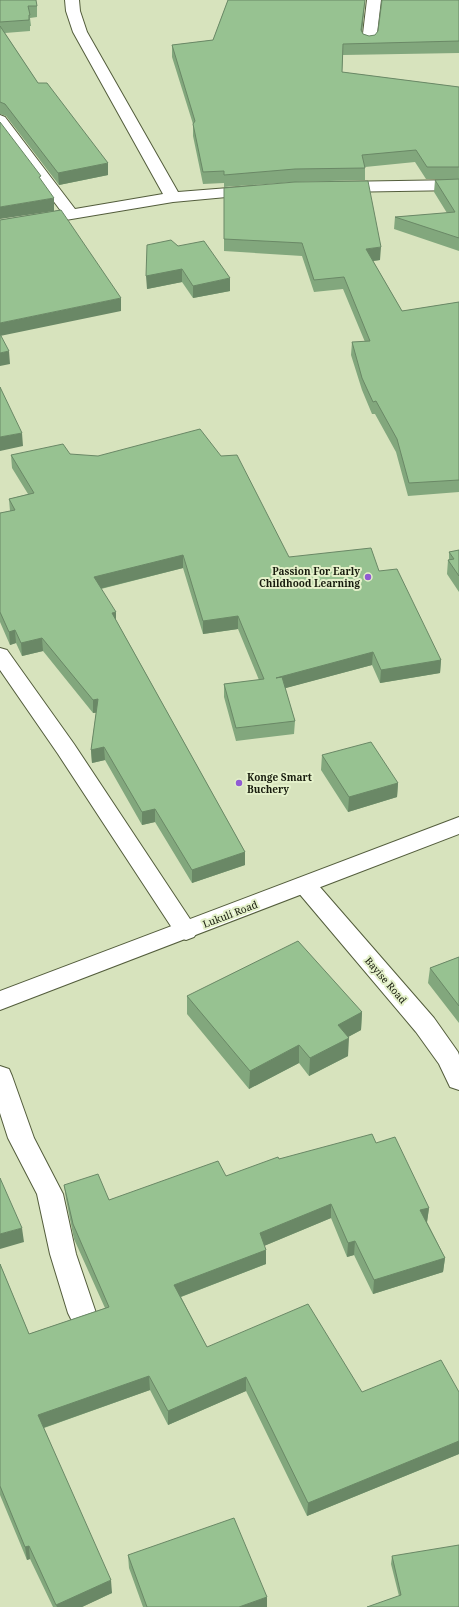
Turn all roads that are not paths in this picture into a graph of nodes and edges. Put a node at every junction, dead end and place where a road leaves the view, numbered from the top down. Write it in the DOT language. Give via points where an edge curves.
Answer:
graph roads {
  1 [pos="72,0"];
  2 [pos="374,0"];
  3 [pos="369,42"];
  4 [pos="0,120"];
  5 [pos="459,185"];
  6 [pos="327,187"];
  7 [pos="273,190"];
  8 [pos="174,197"];
  9 [pos="71,214"];
  10 [pos="0,226"];
  11 [pos="0,655"];
  12 [pos="459,825"];
  13 [pos="305,885"];
  14 [pos="186,931"];
  15 [pos="0,1001"];
  16 [pos="0,1076"];
  17 [pos="459,1080"];
  18 [pos="82,1313"];
  1 -- 8 [label="street" via="80,32"];
  2 -- 3 [label="street"];
  4 -- 9 [label="street"];
  5 -- 6 [label="street"];
  7 -- 8 [label="street"];
  8 -- 9 [label="street"];
  9 -- 10 [label="street"];
  11 -- 14 [label="street" via="66,749"];
  12 -- 13 [label="street, Lukuli Road"];
  13 -- 14 [label="street, Lukuli Road"];
  13 -- 17 [label="street, Bayise Road" via="425,1025 449,1058"];
  14 -- 15 [label="street, Lukuli Road"];
  16 -- 18 [label="street" via="21,1138 50,1194 63,1254"];
}
